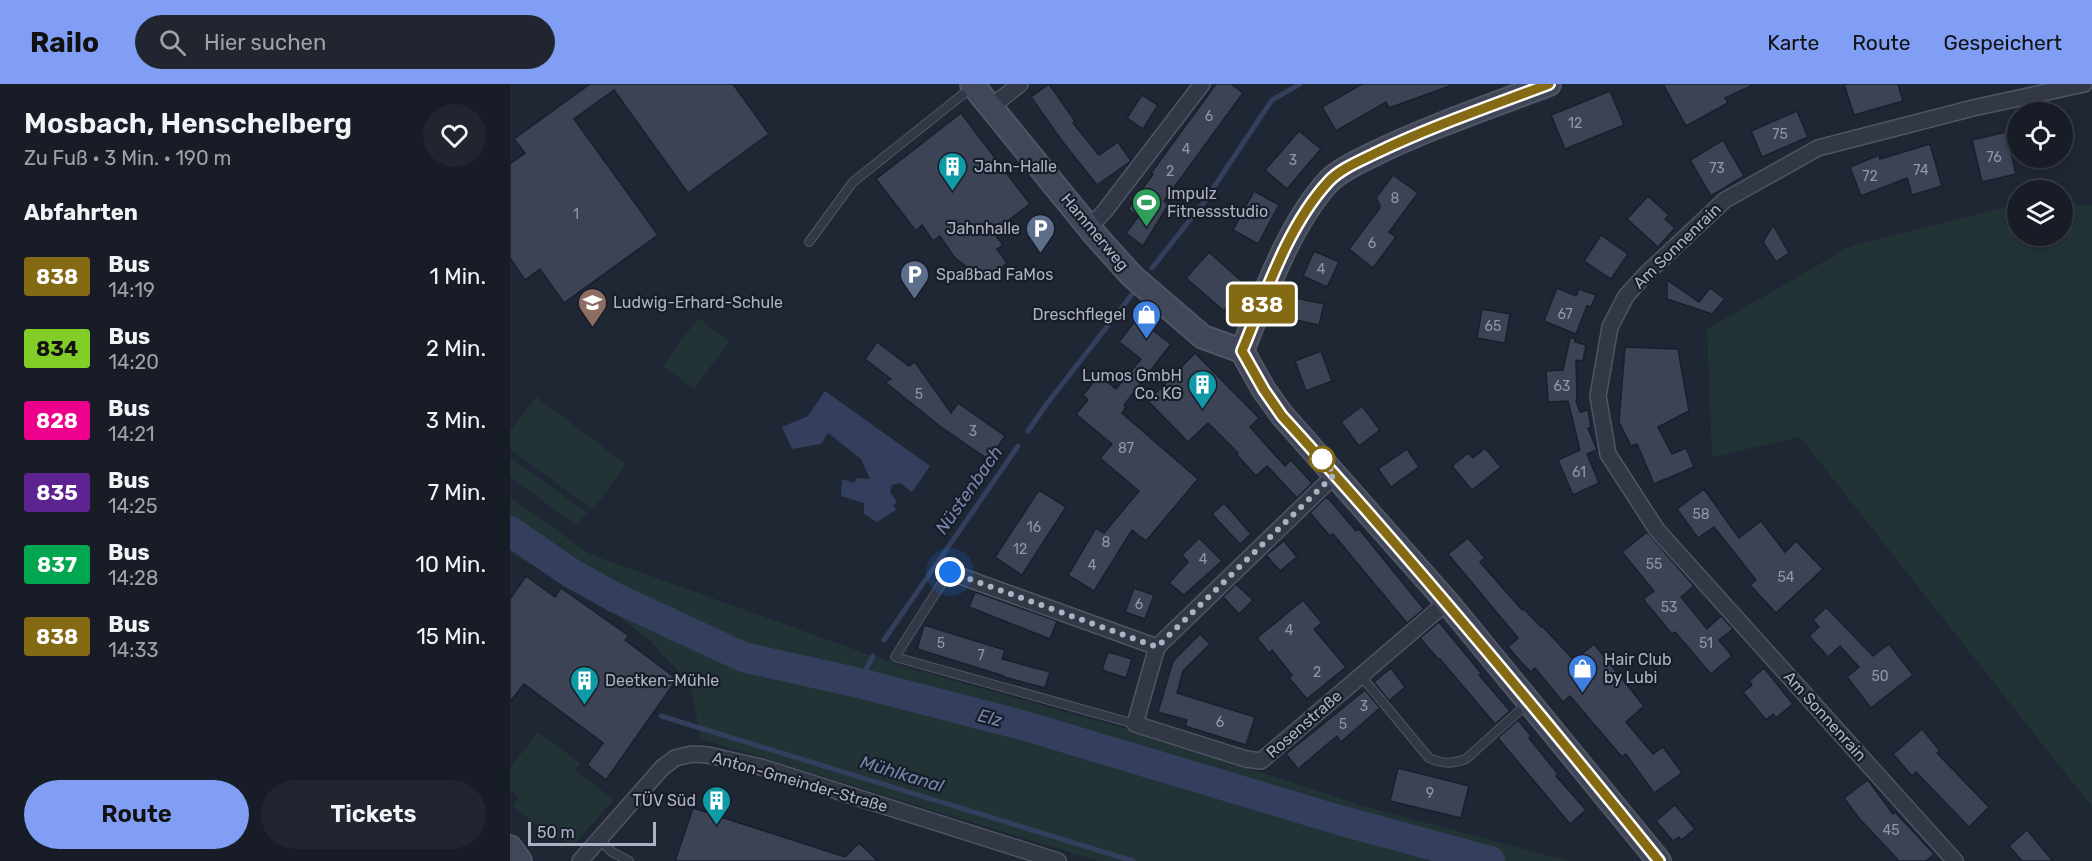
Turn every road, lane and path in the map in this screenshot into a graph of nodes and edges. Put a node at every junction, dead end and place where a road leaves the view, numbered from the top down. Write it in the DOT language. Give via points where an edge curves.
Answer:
graph roads {
  1 [pos="1020,84"];
  2 [pos="1202,84"];
  3 [pos="1550,84"];
  4 [pos="2085,84"];
  5 [pos="972,85"];
  6 [pos="991,107"];
  7 [pos="1089,227"];
  8 [pos="809,242"];
  9 [pos="1242,351"];
  10 [pos="1335,474"];
  11 [pos="950,572"];
  12 [pos="1447,602"];
  13 [pos="1157,647"];
  14 [pos="1361,676"];
  15 [pos="1530,701"];
  16 [pos="1135,724"];
  17 [pos="598,839"];
  18 [pos="510,847"];
  19 [pos="520,861"];
  20 [pos="580,861"];
  21 [pos="629,861"];
  22 [pos="1058,861"];
  23 [pos="1659,861"];
  24 [pos="1955,861"];
  1 -- 6 [label="street"];
  2 -- 7 [label="street"];
  3 -- 9 [label="main road" via="1393,145 1330,180 1306,210 1290,240"];
  4 -- 24 [label="street, Am Sonnenrain" via="1818,148 1725,200 1626,296 1610,327 1598,396 1608,454 1657,530"];
  5 -- 6 [label="main road, Hammerweg"];
  5 -- 8 [label="lane" via="853,182"];
  6 -- 7 [label="main road, Hammerweg"];
  7 -- 9 [label="main road, Hammerweg" via="1132,276 1203,337"];
  9 -- 10 [label="main road" via="1282,416"];
  10 -- 12 [label="main road"];
  10 -- 13 [label="street"];
  11 -- 13 [label="street"];
  11 -- 16 [label="lane" via="895,657"];
  12 -- 14 [label="street, Rosenstraße"];
  12 -- 15 [label="main road"];
  13 -- 16 [label="street"];
  14 -- 15 [label="lane" via="1429,758 1442,764 1466,759"];
  14 -- 16 [label="street, Rosenstraße" via="1262,761"];
  15 -- 23 [label="main road"];
  17 -- 20 [label="street, Anton-Gmeinder-Straße"];
  17 -- 21 [label="lane"];
  17 -- 22 [label="street, Anton-Gmeinder-Straße" via="662,768 675,758 692,754 761,767"];
  18 -- 19 [label="main road"];
}
